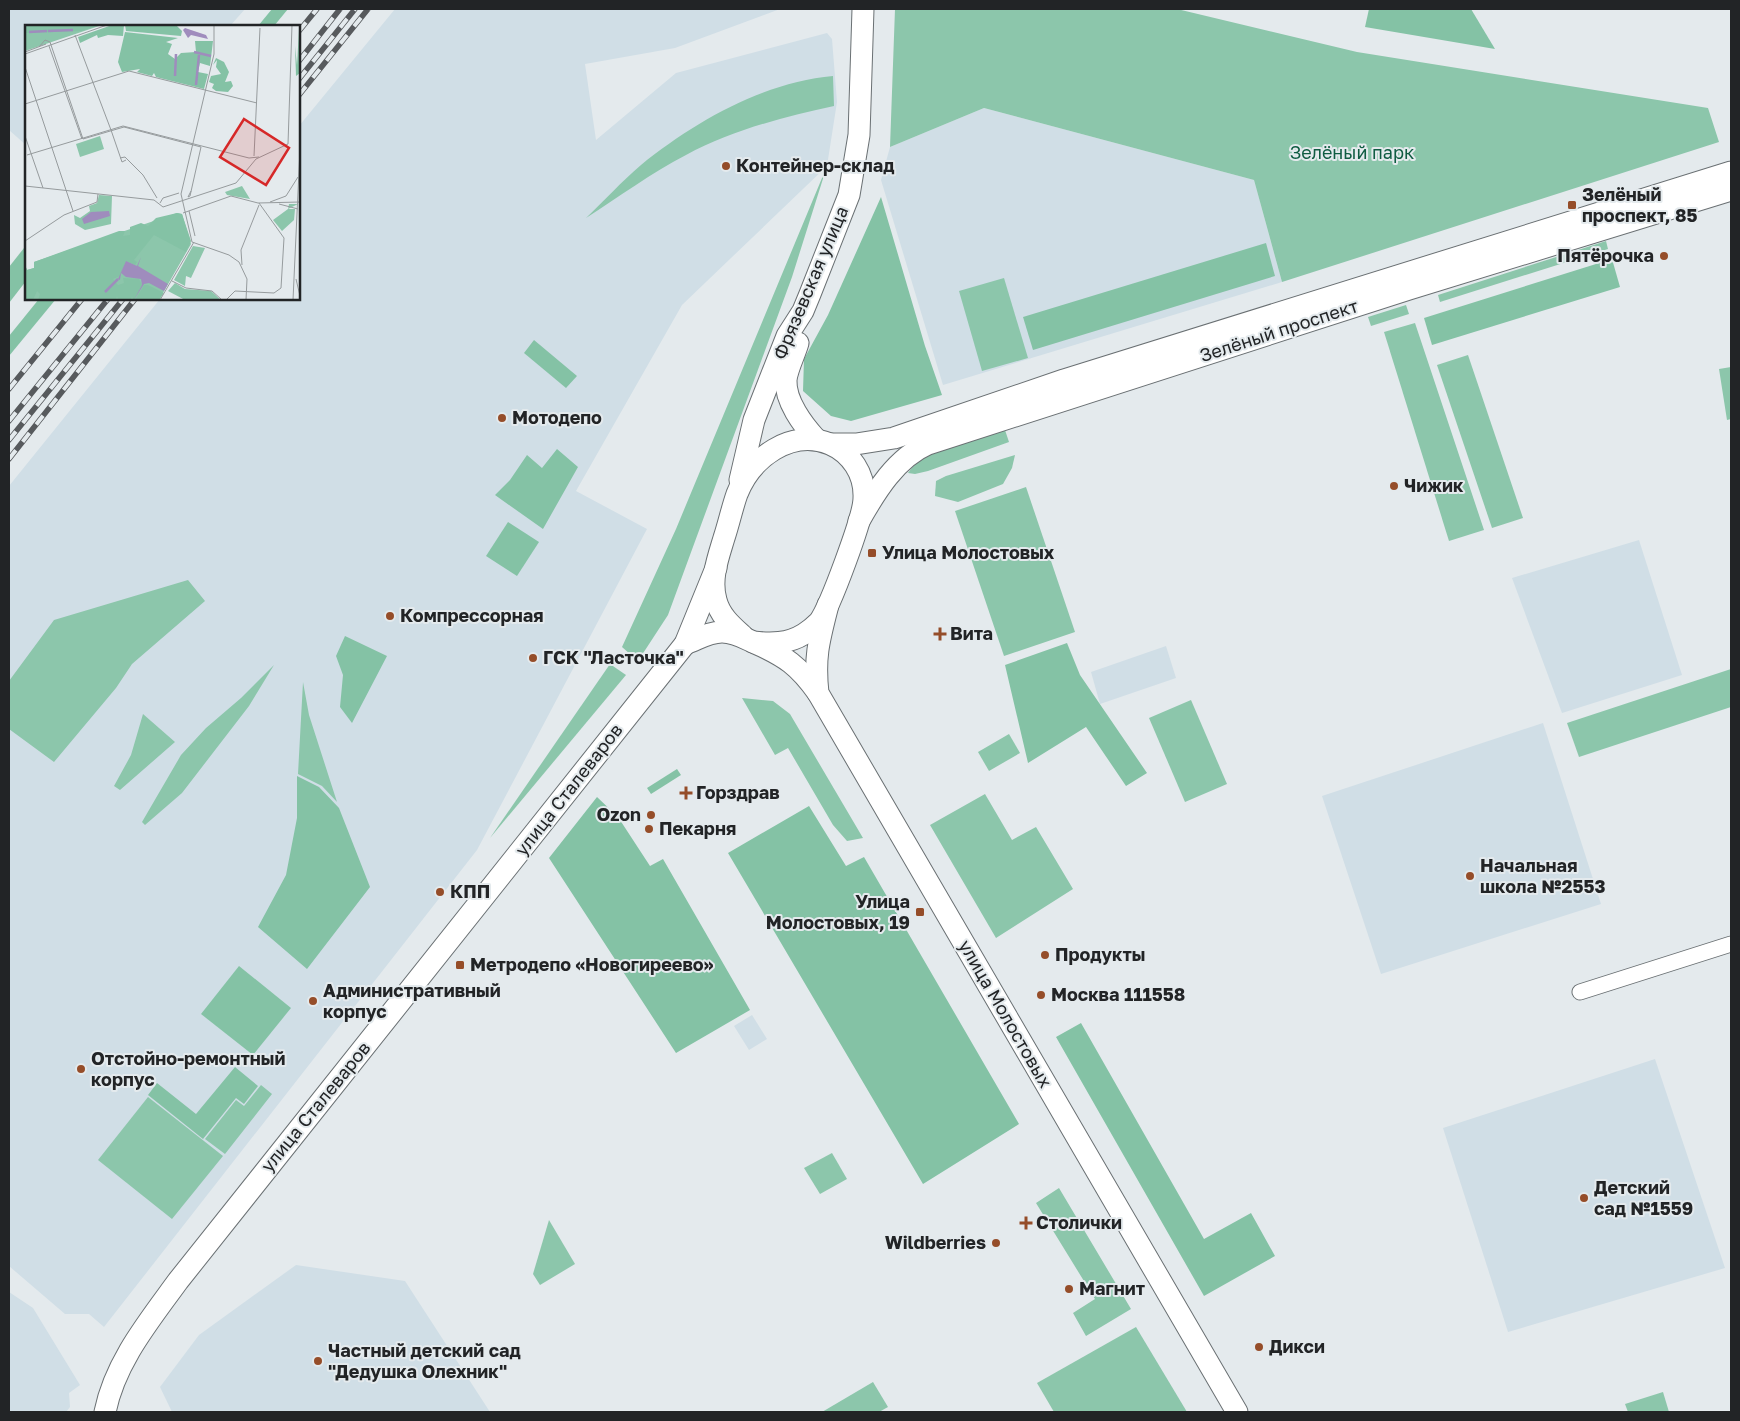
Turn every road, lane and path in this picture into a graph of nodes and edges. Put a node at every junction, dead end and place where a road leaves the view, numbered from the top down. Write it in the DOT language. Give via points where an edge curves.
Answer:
graph roads {
  1 [pos="863,9"];
  2 [pos="1731,172"];
  3 [pos="1731,190"];
  4 [pos="803,311"];
  5 [pos="824,442"];
  6 [pos="738,493"];
  7 [pos="859,521"];
  8 [pos="716,568"];
  9 [pos="828,605"];
  10 [pos="748,639"];
  11 [pos="685,644"];
  12 [pos="818,693"];
  13 [pos="1731,944"];
  14 [pos="1580,992"];
  15 [pos="105,1412"];
  16 [pos="1237,1412"];
  1 -- 4 [label="main road, Фрязевская улица" via="859,135 853,177 849,195"];
  2 -- 5 [label="main road, Зелёный проспект" via="1064,380 894,438 856,444"];
  3 -- 7 [label="main road, Зелёный проспект" via="1409,289 928,444 913,450 900,461"];
  4 -- 5 [label="main road" via="803,329 786,380 792,404"];
  4 -- 6 [label="main road, Фрязевская улица" via="787,336 754,420"];
  5 -- 6 [label="main road" via="801,439 770,451 758,462"];
  5 -- 7 [label="main road" via="847,454 857,467 864,499"];
  6 -- 8 [label="main road"];
  7 -- 9 [label="main road"];
  8 -- 10 [label="main road" via="713,586 716,602 726,621"];
  8 -- 11 [label="main road, улица Сталеваров"];
  9 -- 10 [label="main road" via="818,622 787,642 772,644"];
  9 -- 12 [label="main road, улица Молостовых" via="817,646"];
  10 -- 11 [label="main road" via="734,633 712,633"];
  10 -- 12 [label="main road" via="788,659"];
  11 -- 15 [label="main road, улица Сталеваров" via="178,1281 134,1343 119,1370"];
  12 -- 16 [label="main road, улица Молостовых"];
  13 -- 14 [label="street"];
}
